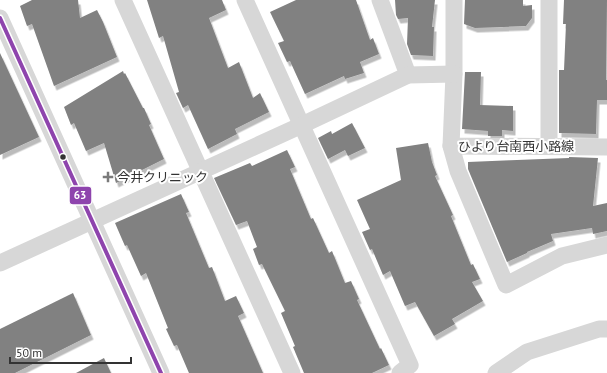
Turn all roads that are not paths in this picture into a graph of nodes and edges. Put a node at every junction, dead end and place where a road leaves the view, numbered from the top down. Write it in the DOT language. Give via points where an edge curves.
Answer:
graph roads {
  1 [pos="123,0"];
  2 [pos="245,0"];
  3 [pos="380,0"];
  4 [pos="454,0"];
  5 [pos="549,0"];
  6 [pos="0,18"];
  7 [pos="454,74"];
  8 [pos="408,75"];
  9 [pos="302,125"];
  10 [pos="451,146"];
  11 [pos="549,146"];
  12 [pos="607,147"];
  13 [pos="201,171"];
  14 [pos="92,221"];
  15 [pos="607,246"];
  16 [pos="0,263"];
  17 [pos="607,329"];
  18 [pos="162,373"];
  19 [pos="292,373"];
  20 [pos="400,373"];
  21 [pos="496,373"];
  1 -- 13 [label="street"];
  2 -- 9 [label="street"];
  3 -- 8 [label="street"];
  4 -- 7 [label="street, ひより台南西小路線"];
  5 -- 11 [label="street"];
  6 -- 14 [label="street"];
  7 -- 8 [label="street"];
  7 -- 10 [label="street, ひより台南西小路線"];
  8 -- 9 [label="street"];
  9 -- 13 [label="street"];
  9 -- 20 [label="street" via="410,365"];
  10 -- 11 [label="street, ひより台南西小路線"];
  10 -- 15 [label="street" via="458,171 506,285 562,256"];
  11 -- 12 [label="street, ひより台南西小路線"];
  13 -- 14 [label="street"];
  13 -- 19 [label="street"];
  14 -- 16 [label="street"];
  14 -- 18 [label="street"];
  17 -- 21 [label="street" via="599,328 527,352"];
}
